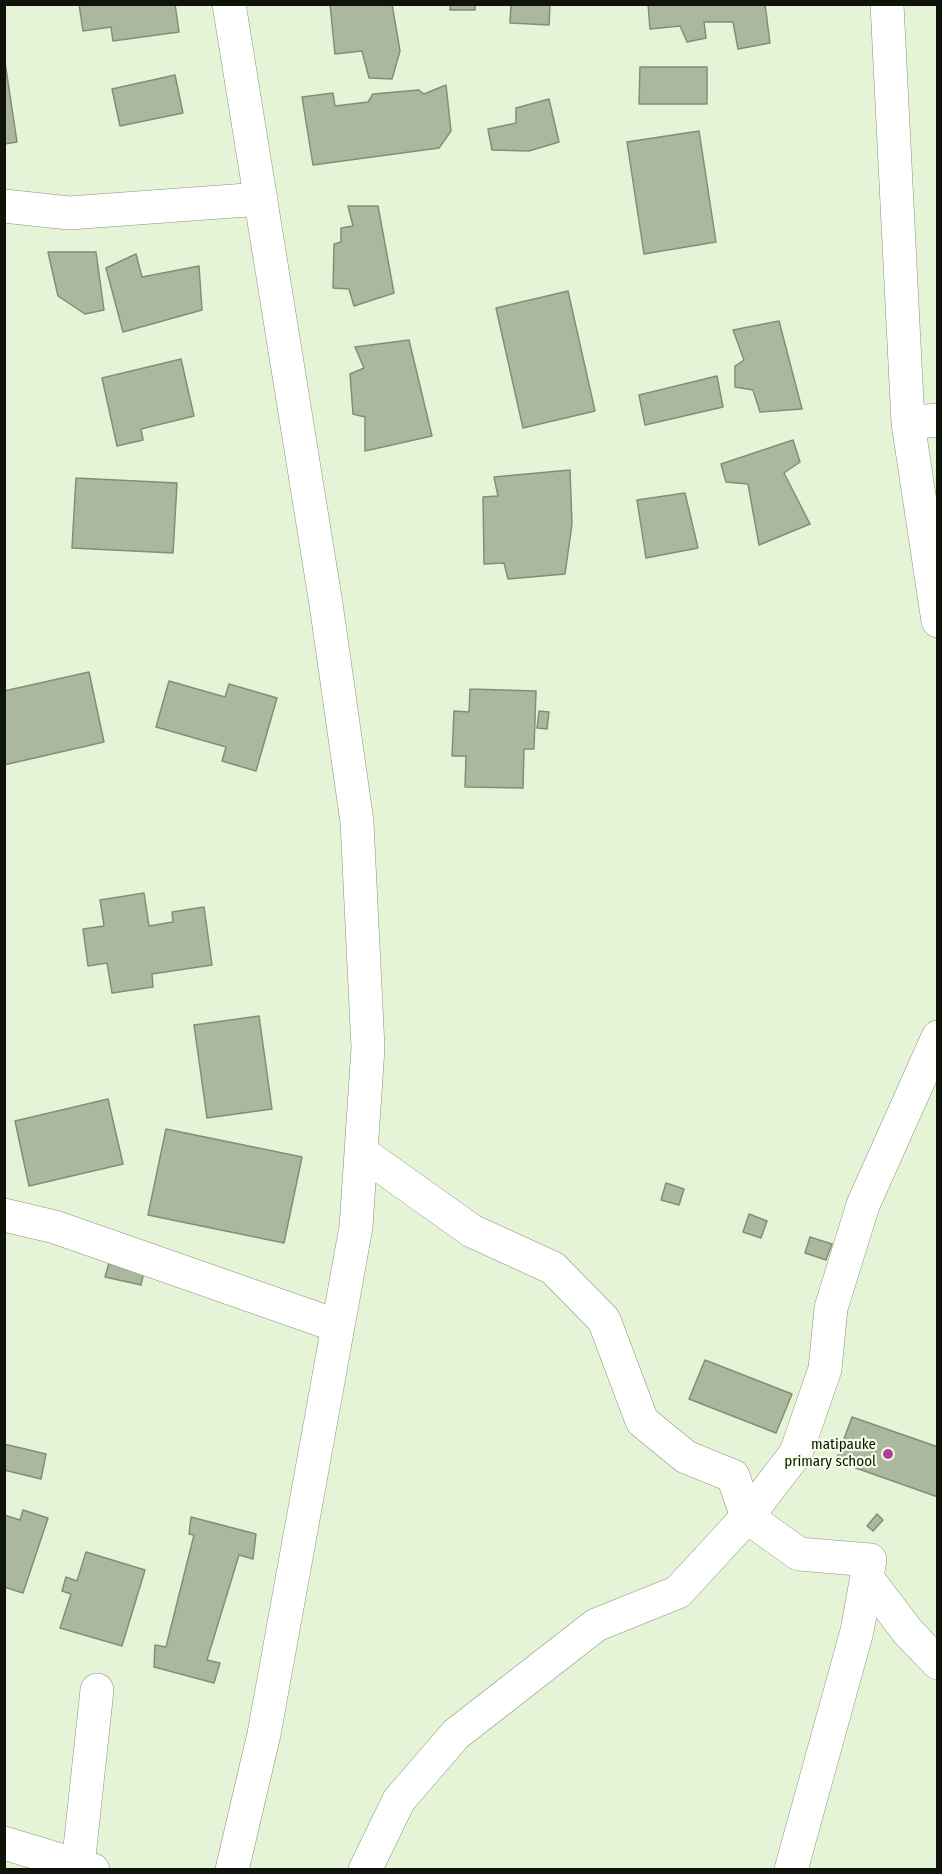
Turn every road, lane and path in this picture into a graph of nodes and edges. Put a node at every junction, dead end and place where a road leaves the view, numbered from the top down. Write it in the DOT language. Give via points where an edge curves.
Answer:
graph roads {
  1 [pos="230,4"];
  2 [pos="887,4"];
  3 [pos="261,199"];
  4 [pos="4,206"];
  5 [pos="923,421"];
  6 [pos="938,621"];
  7 [pos="938,1037"];
  8 [pos="361,1152"];
  9 [pos="4,1215"];
  10 [pos="338,1326"];
  11 [pos="747,1517"];
  12 [pos="867,1578"];
  13 [pos="938,1663"];
  14 [pos="97,1690"];
  15 [pos="4,1843"];
  16 [pos="86,1868"];
  17 [pos="232,1869"];
  18 [pos="365,1869"];
  19 [pos="791,1869"];
  1 -- 3 [label="street"];
  2 -- 5 [label="street"];
  3 -- 4 [label="street" via="69,213"];
  3 -- 8 [label="street" via="357,822 368,1048"];
  5 -- 6 [label="street"];
  7 -- 11 [label="street" via="862,1205 831,1308 825,1370 796,1453"];
  8 -- 10 [label="street" via="356,1227"];
  8 -- 11 [label="street" via="472,1232 553,1268 604,1320 642,1420 687,1457 733,1476"];
  9 -- 10 [label="street" via="55,1227"];
  10 -- 17 [label="street" via="264,1734"];
  11 -- 12 [label="street" via="799,1554 870,1560"];
  11 -- 18 [label="street" via="678,1592 596,1625 456,1734 399,1800"];
  12 -- 13 [label="street"];
  12 -- 19 [label="street" via="857,1631"];
  14 -- 16 [label="street"];
  15 -- 16 [label="street"];
}
